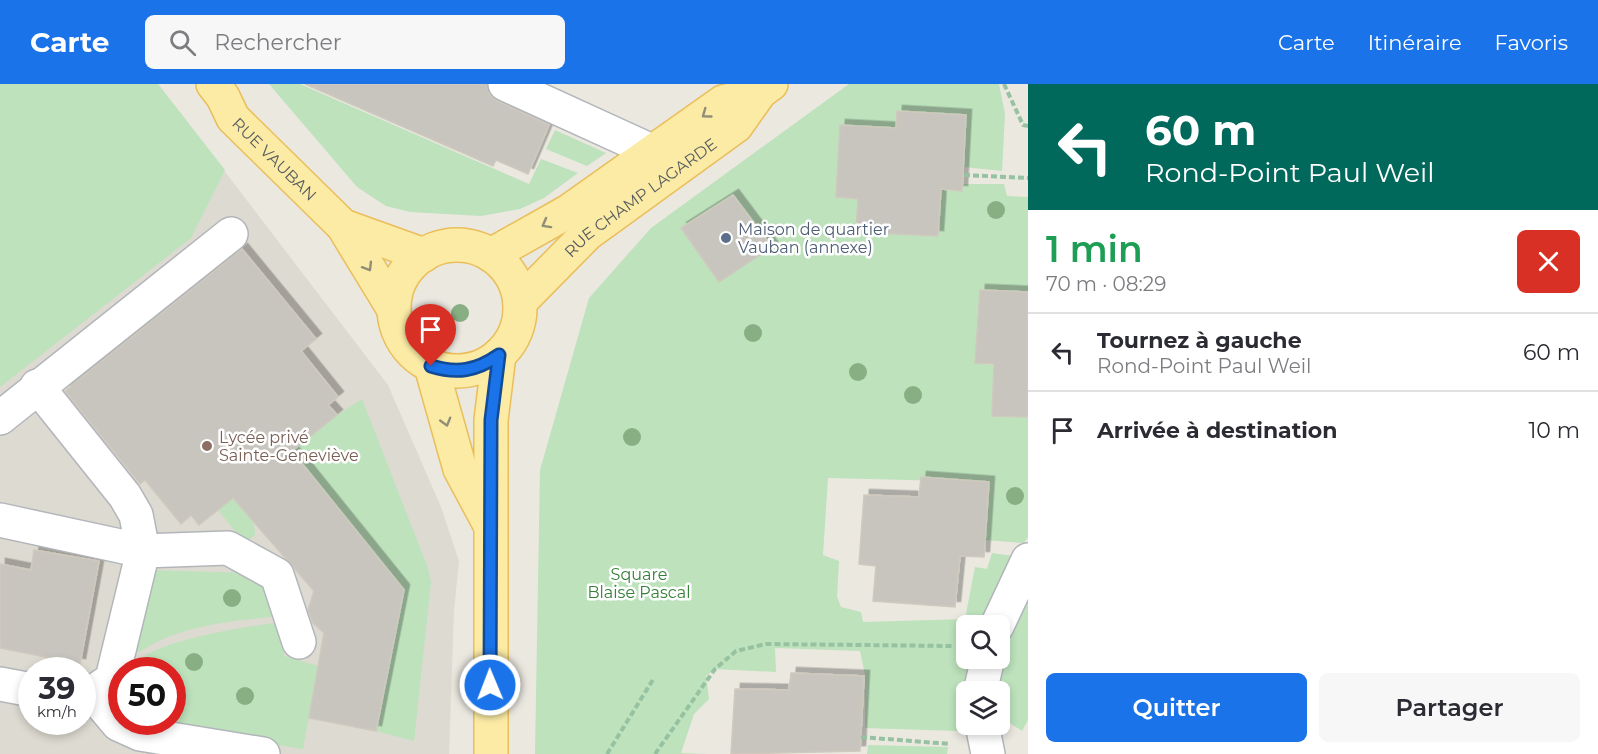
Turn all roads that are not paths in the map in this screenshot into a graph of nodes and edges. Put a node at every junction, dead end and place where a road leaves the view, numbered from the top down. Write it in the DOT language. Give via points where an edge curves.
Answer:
graph roads {
  1 [pos="213,84"];
  2 [pos="505,84"];
  3 [pos="761,87"];
  4 [pos="658,166"];
  5 [pos="343,226"];
  6 [pos="231,234"];
  7 [pos="424,255"];
  8 [pos="491,255"];
  9 [pos="520,302"];
  10 [pos="393,308"];
  11 [pos="499,355"];
  12 [pos="431,366"];
  13 [pos="37,386"];
  14 [pos="0,418"];
  15 [pos="0,520"];
  16 [pos="489,523"];
  17 [pos="143,551"];
  18 [pos="1028,560"];
  19 [pos="1002,615"];
  20 [pos="299,642"];
  21 [pos="0,684"];
  22 [pos="18,687"];
  23 [pos="96,688"];
  24 [pos="96,702"];
  25 [pos="263,754"];
  26 [pos="491,754"];
  1 -- 5 [label="main road, RUE VAUBAN" via="224,96 233,118"];
  2 -- 4 [label="street" via="643,147"];
  3 -- 4 [label="main road, RUE CHAMP LAGARDE" via="736,126"];
  4 -- 8 [label="main road, RUE CHAMP LAGARDE, one-way"];
  4 -- 9 [label="main road, RUE CHAMP LAGARDE"];
  5 -- 7 [label="main road, RUE VAUBAN"];
  5 -- 10 [label="main road, RUE VAUBAN, one-way"];
  6 -- 13 [label="street"];
  7 -- 8 [label="main road" via="454,245 473,247"];
  7 -- 10 [label="main road" via="402,278"];
  8 -- 9 [label="main road" via="506,267"];
  9 -- 11 [label="main road" via="520,321"];
  10 -- 12 [label="main road" via="403,342 414,357"];
  11 -- 12 [label="main road" via="485,365 463,371"];
  11 -- 16 [label="main road" via="491,420"];
  12 -- 16 [label="main road, one-way" via="460,470"];
  13 -- 14 [label="street"];
  13 -- 17 [label="street" via="125,496 136,515"];
  15 -- 17 [label="street"];
  16 -- 26 [label="main road"];
  17 -- 20 [label="street" via="228,548 277,575"];
  17 -- 23 [label="street" via="112,679"];
  18 -- 19 [label="street"];
  21 -- 22 [label="street"];
  24 -- 25 [label="street" via="118,724 140,734"];
}
